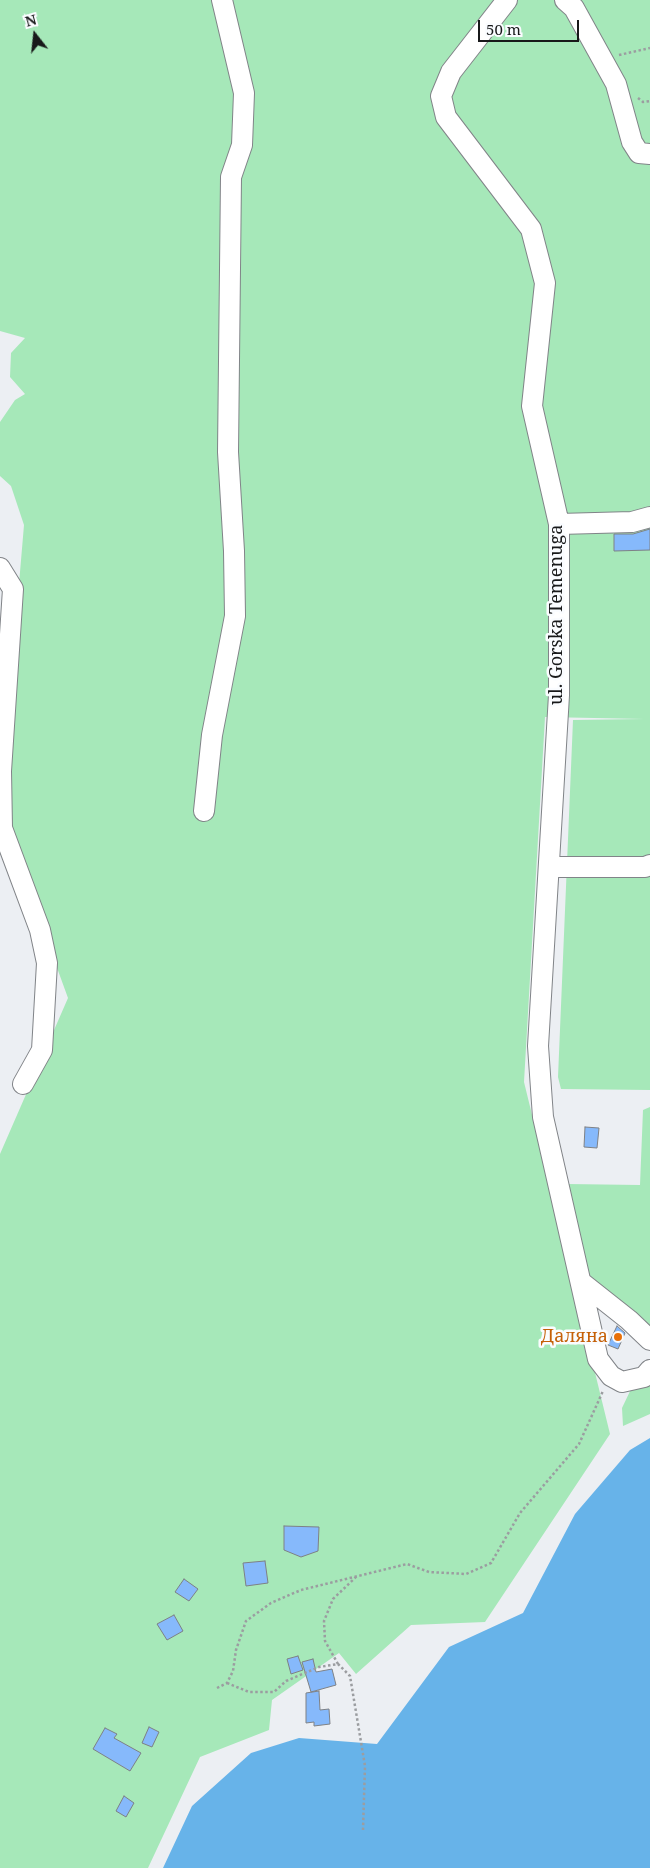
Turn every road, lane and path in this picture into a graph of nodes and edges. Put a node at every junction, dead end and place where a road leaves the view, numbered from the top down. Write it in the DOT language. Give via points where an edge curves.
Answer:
graph roads {
  1 [pos="222,0"];
  2 [pos="508,0"];
  3 [pos="565,0"];
  4 [pos="650,48"];
  5 [pos="602,56"];
  6 [pos="650,154"];
  7 [pos="650,517"];
  8 [pos="559,524"];
  9 [pos="0,568"];
  10 [pos="204,811"];
  11 [pos="650,864"];
  12 [pos="549,867"];
  13 [pos="23,1084"];
  14 [pos="581,1282"];
  15 [pos="650,1340"];
  16 [pos="650,1370"];
  17 [pos="611,1376"];
  18 [pos="358,1575"];
  19 [pos="338,1664"];
  20 [pos="227,1682"];
  21 [pos="217,1688"];
  22 [pos="363,1830"];
  1 -- 10 [label="street" via="244,93 242,145 231,177 228,452 235,616 212,735"];
  2 -- 8 [label="street, ul. Gorska Temenuga" via="451,72 441,96 446,117 531,229 545,283 532,406"];
  3 -- 5 [label="street" via="574,8"];
  4 -- 5 [label="path"];
  5 -- 6 [label="street" via="616,84 632,142 639,153"];
  7 -- 8 [label="street" via="632,522"];
  8 -- 12 [label="street, ul. Gorska Temenuga" via="559,695"];
  9 -- 13 [label="street" via="13,589 1,771 2,828 40,930 47,963 42,1050"];
  11 -- 12 [label="street" via="636,867"];
  12 -- 14 [label="street, ul. Gorska Temenuga" via="538,1046 543,1117"];
  14 -- 15 [label="street"];
  14 -- 17 [label="street, ul. Gorska Temenuga" via="598,1359"];
  16 -- 17 [label="street" via="644,1377 622,1382"];
  17 -- 18 [label="path" via="578,1444 520,1513 491,1562 466,1574 429,1572 407,1564"];
  18 -- 19 [label="path" via="333,1598 324,1621 325,1640"];
  18 -- 20 [label="path" via="301,1590 258,1611 246,1621"];
  19 -- 20 [label="path" via="319,1667 286,1682 274,1692 249,1692"];
  19 -- 22 [label="path" via="350,1676 365,1766"];
  20 -- 21 [label="path"];
}
